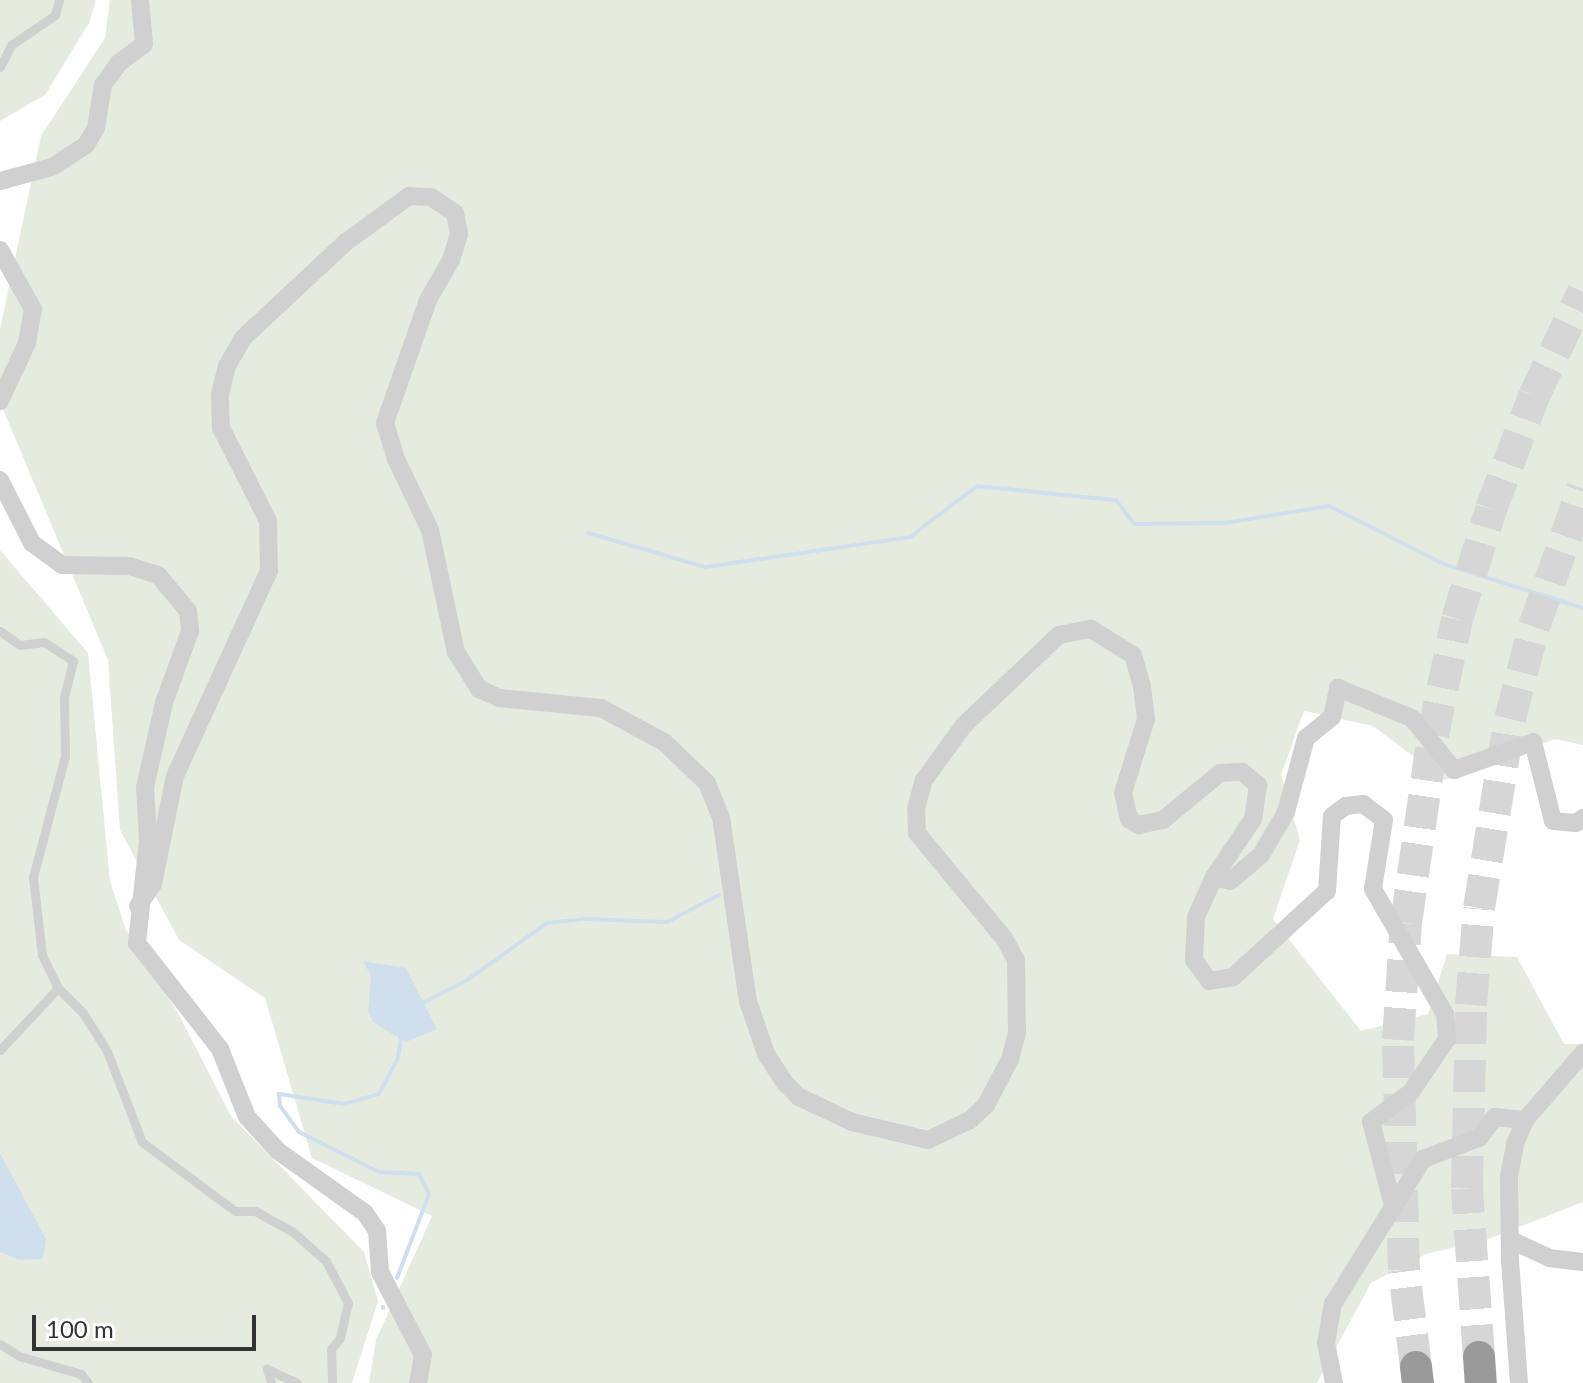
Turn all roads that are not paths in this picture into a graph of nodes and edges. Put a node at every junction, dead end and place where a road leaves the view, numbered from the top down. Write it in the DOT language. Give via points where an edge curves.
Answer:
graph roads {
  1 [pos="59,0"];
  2 [pos="140,0"];
  3 [pos="0,67"];
  4 [pos="0,181"];
  5 [pos="0,250"];
  6 [pos="0,401"];
  7 [pos="0,480"];
  8 [pos="0,631"];
  9 [pos="1583,818"];
  10 [pos="1214,877"];
  11 [pos="138,906"];
  12 [pos="58,988"];
  13 [pos="0,1050"];
  14 [pos="1583,1053"];
  15 [pos="1525,1120"];
  16 [pos="1394,1209"];
  17 [pos="1513,1241"];
  18 [pos="1583,1262"];
  19 [pos="0,1344"];
  20 [pos="88,1383"];
  21 [pos="271,1383"];
  22 [pos="297,1383"];
  23 [pos="332,1383"];
  24 [pos="418,1383"];
  25 [pos="1334,1383"];
  26 [pos="1519,1383"];
  1 -- 3 [label="lane" via="55,15 11,45"];
  2 -- 4 [label="street" via="144,44 119,63 103,85 96,128 86,145 52,167"];
  5 -- 6 [label="street" via="33,309 27,343"];
  7 -- 11 [label="street" via="32,543 62,565 129,566 158,575 188,611 190,631 164,703 145,787 148,841"];
  8 -- 12 [label="lane" via="20,645 44,642 73,661 64,697 65,756 33,877 42,955"];
  9 -- 10 [label="street" via="1576,823 1553,821 1533,742 1454,770 1412,718 1338,688 1332,717 1306,738 1286,812 1261,855 1230,881"];
  10 -- 11 [label="street" via="1253,819 1258,785 1242,772 1220,773 1163,820 1139,825 1129,819 1123,793 1146,719 1133,655 1091,629 1059,635 964,725 924,780 916,809 917,833 1016,960 1017,1032 1010,1059 986,1105 970,1120 928,1140 852,1122 799,1097 766,1054 748,1001 721,817 707,783 664,742 601,708 499,698 479,689 456,652 430,530 385,423 428,300 459,234 455,213 431,197 409,196 305,279 243,338 227,366 220,394 221,428 268,521 269,571 175,776 153,884"];
  10 -- 16 [label="street" via="1193,937 1194,960 1209,981 1233,977 1327,891 1332,816 1346,806 1363,804 1384,820 1373,889 1445,1014 1447,1039 1411,1092 1371,1122"];
  11 -- 24 [label="street" via="137,943 220,1049 247,1117 278,1151 365,1213 377,1231 380,1272 423,1355"];
  12 -- 13 [label="lane"];
  12 -- 23 [label="lane" via="83,1013 107,1051 142,1142 235,1211 255,1211 293,1232 326,1261 348,1303 340,1338 331,1349"];
  14 -- 15 [label="street"];
  15 -- 16 [label="street" via="1495,1117 1479,1138 1423,1159"];
  15 -- 17 [label="street" via="1509,1176"];
  16 -- 25 [label="street" via="1333,1304 1326,1343"];
  17 -- 18 [label="street" via="1549,1258"];
  17 -- 26 [label="street"];
  19 -- 20 [label="lane" via="19,1356 81,1374"];
  21 -- 22 [label="lane" via="267,1369"];
}
